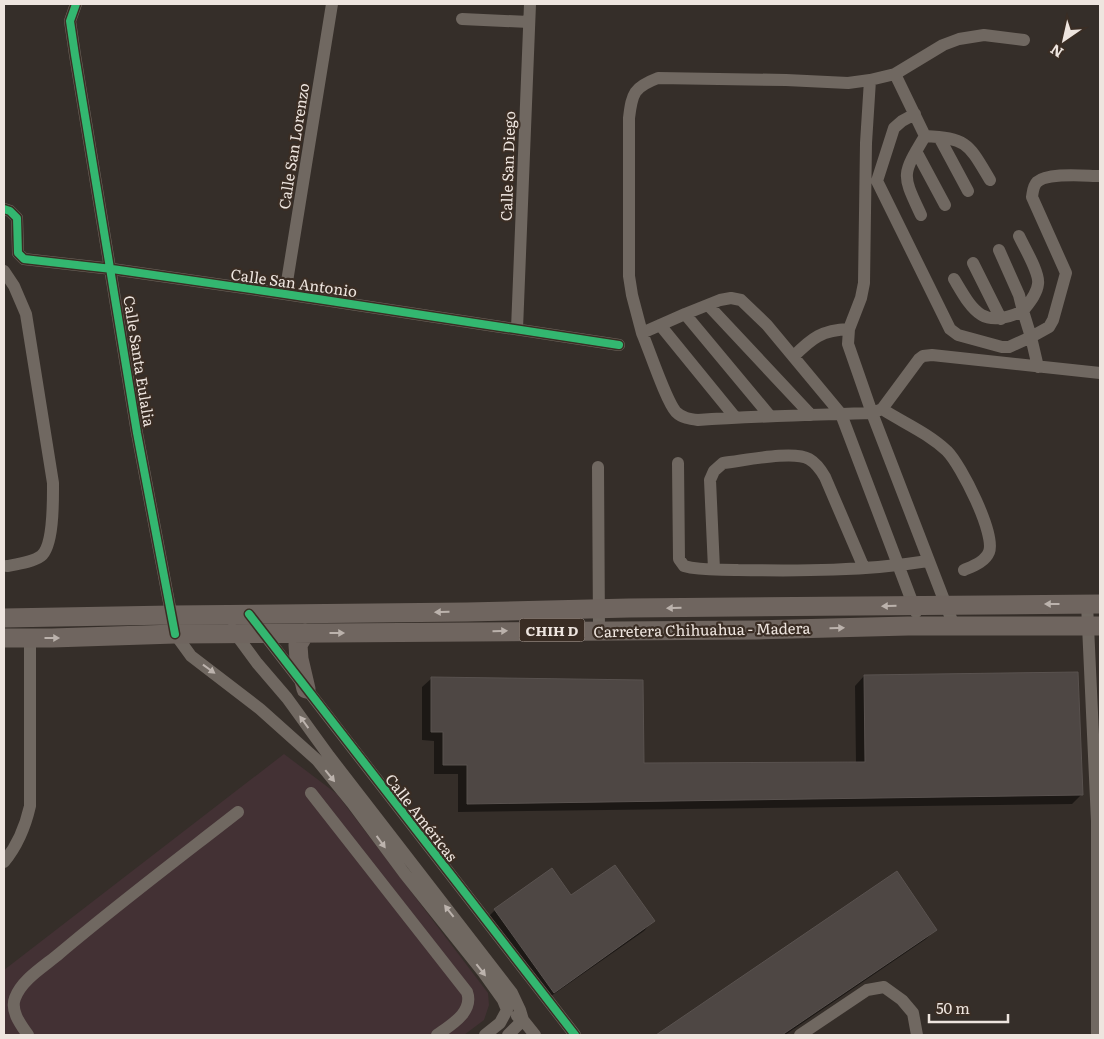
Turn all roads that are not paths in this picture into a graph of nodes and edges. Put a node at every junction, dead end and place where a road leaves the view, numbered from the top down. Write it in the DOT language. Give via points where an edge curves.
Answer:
graph roads {
  1 [pos="66,4"];
  2 [pos="76,4"];
  3 [pos="332,4"];
  4 [pos="530,4"];
  5 [pos="462,19"];
  6 [pos="70,21"];
  7 [pos="529,22"];
  8 [pos="1024,40"];
  9 [pos="895,74"];
  10 [pos="870,80"];
  11 [pos="915,114"];
  12 [pos="925,136"];
  13 [pos="939,137"];
  14 [pos="916,151"];
  15 [pos="1100,176"];
  16 [pos="990,180"];
  17 [pos="968,191"];
  18 [pos="945,206"];
  19 [pos="4,209"];
  20 [pos="921,215"];
  21 [pos="1019,236"];
  22 [pos="999,250"];
  23 [pos="973,263"];
  24 [pos="112,269"];
  25 [pos="4,271"];
  26 [pos="954,278"];
  27 [pos="286,294"];
  28 [pos="708,305"];
  29 [pos="1023,311"];
  30 [pos="685,314"];
  31 [pos="1000,319"];
  32 [pos="660,325"];
  33 [pos="517,329"];
  34 [pos="849,329"];
  35 [pos="642,333"];
  36 [pos="1031,337"];
  37 [pos="619,345"];
  38 [pos="794,356"];
  39 [pos="1038,367"];
  40 [pos="1100,373"];
  41 [pos="877,411"];
  42 [pos="841,414"];
  43 [pos="811,415"];
  44 [pos="770,416"];
  45 [pos="735,417"];
  46 [pos="678,462"];
  47 [pos="598,467"];
  48 [pos="928,560"];
  49 [pos="899,565"];
  50 [pos="7,566"];
  51 [pos="864,568"];
  52 [pos="714,570"];
  53 [pos="964,570"];
  54 [pos="1094,604"];
  55 [pos="945,605"];
  56 [pos="914,606"];
  57 [pos="713,607"];
  58 [pos="757,608"];
  59 [pos="598,609"];
  60 [pos="249,614"];
  61 [pos="171,615"];
  62 [pos="221,615"];
  63 [pos="4,618"];
  64 [pos="921,626"];
  65 [pos="954,626"];
  66 [pos="1094,626"];
  67 [pos="599,630"];
  68 [pos="720,630"];
  69 [pos="756,630"];
  70 [pos="304,633"];
  71 [pos="175,634"];
  72 [pos="236,634"];
  73 [pos="263,634"];
  74 [pos="4,638"];
  75 [pos="30,638"];
  76 [pos="306,689"];
  77 [pos="311,793"];
  78 [pos="238,812"];
  79 [pos="4,862"];
  80 [pos="507,1010"];
  81 [pos="522,1020"];
  82 [pos="28,1035"];
  83 [pos="437,1035"];
  84 [pos="485,1035"];
  85 [pos="508,1035"];
  86 [pos="535,1035"];
  87 [pos="575,1035"];
  88 [pos="800,1035"];
  89 [pos="918,1035"];
  90 [pos="1097,1035"];
  1 -- 6 [label="street"];
  2 -- 6 [label="street, Calle Santa Eulalia"];
  3 -- 27 [label="street, Calle San Lorenzo"];
  4 -- 7 [label="street, Calle San Diego"];
  5 -- 7 [label="street"];
  6 -- 24 [label="street, Calle Santa Eulalia"];
  7 -- 33 [label="street, Calle San Diego"];
  8 -- 9 [label="street" via="984,35 959,38"];
  9 -- 10 [label="street"];
  9 -- 11 [label="street"];
  10 -- 34 [label="street" via="864,283"];
  10 -- 35 [label="street" via="658,78 636,90 629,118 629,276"];
  11 -- 12 [label="street"];
  11 -- 36 [label="street" via="894,128 877,181 950,329 958,335 1002,348"];
  12 -- 13 [label="street"];
  12 -- 14 [label="street"];
  13 -- 16 [label="street" via="965,144"];
  13 -- 17 [label="street"];
  14 -- 18 [label="street"];
  14 -- 20 [label="street" via="906,177"];
  15 -- 36 [label="street" via="1043,178 1033,188 1032,197 1066,278 1049,327"];
  19 -- 24 [label="street, Calle San Antonio" via="17,218 21,258"];
  21 -- 29 [label="street" via="1038,278 1034,295"];
  22 -- 29 [label="street"];
  23 -- 31 [label="street"];
  24 -- 27 [label="street, Calle San Antonio"];
  24 -- 61 [label="street, Calle Santa Eulalia" via="137,433"];
  25 -- 50 [label="street" via="26,314 53,498 49,542 43,555"];
  26 -- 31 [label="street" via="976,312"];
  27 -- 33 [label="street, Calle San Antonio"];
  28 -- 30 [label="street"];
  28 -- 38 [label="street" via="731,298 741,300"];
  28 -- 43 [label="street"];
  29 -- 31 [label="street"];
  29 -- 36 [label="street"];
  30 -- 32 [label="street"];
  30 -- 44 [label="street"];
  32 -- 35 [label="street"];
  32 -- 45 [label="street"];
  33 -- 37 [label="street, Calle San Antonio"];
  34 -- 38 [label="street" via="825,332 813,338"];
  34 -- 41 [label="street" via="850,352"];
  35 -- 45 [label="street" via="676,412 698,420"];
  36 -- 39 [label="street"];
  38 -- 42 [label="street"];
  39 -- 40 [label="street"];
  39 -- 41 [label="street" via="923,356"];
  41 -- 42 [label="street"];
  41 -- 48 [label="street"];
  41 -- 53 [label="street" via="928,436 943,448 970,487 982,515 990,550 979,564"];
  42 -- 43 [label="street"];
  42 -- 49 [label="street"];
  43 -- 44 [label="street"];
  44 -- 45 [label="street"];
  46 -- 52 [label="street" via="679,559 689,568"];
  47 -- 59 [label="street"];
  48 -- 49 [label="street"];
  48 -- 55 [label="street"];
  49 -- 51 [label="street"];
  49 -- 56 [label="street"];
  51 -- 52 [label="street"];
  51 -- 52 [label="street" via="825,476 809,459 795,454 724,463 714,471 710,480"];
  54 -- 55 [label="highway, Carretera Chihuahua - Madera / CHIH D, one-way"];
  54 -- 66 [label="street"];
  55 -- 56 [label="highway, Carretera Chihuahua - Madera / CHIH D"];
  55 -- 65 [label="street"];
  56 -- 58 [label="highway, Carretera Chihuahua - Madera / CHIH D, one-way"];
  56 -- 64 [label="street"];
  57 -- 58 [label="highway, Carretera Chihuahua - Madera / CHIH D"];
  57 -- 59 [label="highway, Carretera Chihuahua - Madera / CHIH D, one-way"];
  57 -- 68 [label="highway" via="723,617"];
  58 -- 69 [label="highway" via="750,618"];
  59 -- 60 [label="highway, Carretera Chihuahua - Madera / CHIH D, one-way"];
  59 -- 67 [label="street"];
  60 -- 62 [label="highway, Carretera Chihuahua - Madera / CHIH D"];
  60 -- 73 [label="street, Calle Américas"];
  61 -- 62 [label="highway, Carretera Chihuahua - Madera / CHIH D"];
  61 -- 63 [label="highway, Carretera Chihuahua - Madera / CHIH D"];
  61 -- 71 [label="street, Calle Santa Eulalia"];
  62 -- 72 [label="street"];
  64 -- 65 [label="highway, Carretera Chihuahua - Madera / CHIH D"];
  69 -- 64 [label="highway, Carretera Chihuahua - Madera / CHIH D, one-way"];
  65 -- 66 [label="highway, Carretera Chihuahua - Madera / CHIH D"];
  66 -- 90 [label="street"];
  67 -- 68 [label="highway, Carretera Chihuahua - Madera / CHIH D"];
  70 -- 67 [label="highway, Carretera Chihuahua - Madera / CHIH D, one-way"];
  68 -- 69 [label="highway, Carretera Chihuahua - Madera / CHIH D"];
  70 -- 73 [label="highway, Carretera Chihuahua - Madera / CHIH D"];
  70 -- 76 [label="highway" via="298,645"];
  71 -- 72 [label="highway, Carretera Chihuahua - Madera / CHIH D"];
  75 -- 71 [label="highway, Carretera Chihuahua - Madera / CHIH D, one-way"];
  71 -- 80 [label="street, one-way" via="191,656 260,708 317,760 483,972"];
  72 -- 73 [label="highway, Carretera Chihuahua - Madera / CHIH D"];
  81 -- 72 [label="street, one-way" via="512,993"];
  73 -- 76 [label="street, Calle Américas"];
  74 -- 75 [label="highway, Carretera Chihuahua - Madera / CHIH D"];
  75 -- 79 [label="street" via="30,806 21,837"];
  76 -- 87 [label="street, Calle Américas"];
  77 -- 83 [label="street" via="467,992 469,1004 466,1010"];
  78 -- 82 [label="street" via="20,986 14,1010"];
  80 -- 81 [label="street"];
  80 -- 84 [label="street" via="500,1023"];
  81 -- 85 [label="street"];
  81 -- 86 [label="street"];
  88 -- 89 [label="street" via="867,990 884,987 913,1013"];
}
